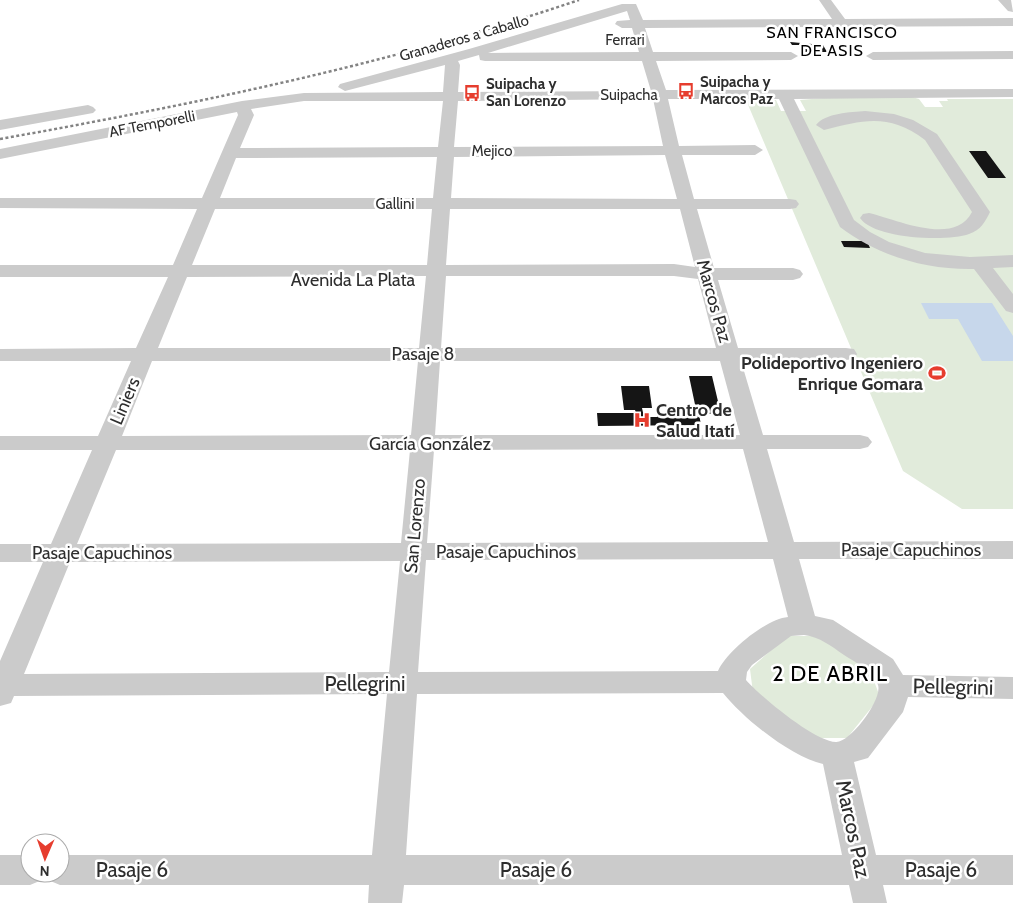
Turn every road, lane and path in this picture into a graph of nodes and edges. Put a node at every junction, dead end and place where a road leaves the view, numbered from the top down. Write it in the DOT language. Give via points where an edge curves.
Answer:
graph roads {
  1 [pos="825,0"];
  2 [pos="1004,0"];
  3 [pos="632,7"];
  4 [pos="1013,8"];
  5 [pos="841,22"];
  6 [pos="1013,22"];
  7 [pos="637,23"];
  8 [pos="571,25"];
  9 [pos="1013,55"];
  10 [pos="648,56"];
  11 [pos="791,56"];
  12 [pos="873,56"];
  13 [pos="454,59"];
  14 [pos="1013,93"];
  15 [pos="784,94"];
  16 [pos="660,95"];
  17 [pos="450,96"];
  18 [pos="304,97"];
  19 [pos="242,106"];
  20 [pos="88,110"];
  21 [pos="0,125"];
  22 [pos="824,125"];
  23 [pos="672,150"];
  24 [pos="755,150"];
  25 [pos="446,152"];
  26 [pos="230,153"];
  27 [pos="0,154"];
  28 [pos="0,203"];
  29 [pos="208,203"];
  30 [pos="442,204"];
  31 [pos="687,204"];
  32 [pos="790,204"];
  33 [pos="869,218"];
  34 [pos="1013,261"];
  35 [pos="980,264"];
  36 [pos="0,271"];
  37 [pos="706,274"];
  38 [pos="793,274"];
  39 [pos="436,275"];
  40 [pos="178,276"];
  41 [pos="0,281"];
  42 [pos="1013,307"];
  43 [pos="429,354"];
  44 [pos="729,354"];
  45 [pos="846,354"];
  46 [pos="0,355"];
  47 [pos="144,355"];
  48 [pos="860,442"];
  49 [pos="0,443"];
  50 [pos="107,443"];
  51 [pos="422,444"];
  52 [pos="754,444"];
  53 [pos="1013,550"];
  54 [pos="783,551"];
  55 [pos="413,552"];
  56 [pos="0,553"];
  57 [pos="60,553"];
  58 [pos="804,624"];
  59 [pos="731,682"];
  60 [pos="402,684"];
  61 [pos="894,686"];
  62 [pos="1,688"];
  63 [pos="1013,688"];
  64 [pos="837,755"];
  65 [pos="0,870"];
  66 [pos="20,870"];
  67 [pos="70,870"];
  68 [pos="387,870"];
  69 [pos="861,870"];
  70 [pos="1013,870"];
  71 [pos="385,903"];
  72 [pos="870,903"];
  1 -- 5 [label="street"];
  2 -- 4 [label="street"];
  3 -- 7 [label="street, Marcos Paz"];
  3 -- 8 [label="street, Granaderos a Caballo" via="604,12"];
  5 -- 6 [label="street"];
  5 -- 7 [label="street"];
  7 -- 8 [label="street"];
  7 -- 10 [label="street, Marcos Paz"];
  8 -- 13 [label="street, Granaderos a Caballo"];
  9 -- 12 [label="street"];
  10 -- 11 [label="street, Ferrari"];
  10 -- 13 [label="street, Ferrari"];
  10 -- 16 [label="street, Marcos Paz"];
  13 -- 17 [label="street, San Lorenzo"];
  13 -- 18 [label="street, Granaderos a Caballo"];
  14 -- 15 [label="street, Suipacha"];
  15 -- 16 [label="street, Suipacha"];
  15 -- 35 [label="street" via="846,222 855,230 889,248"];
  16 -- 17 [label="street, Suipacha"];
  16 -- 23 [label="street, Marcos Paz"];
  17 -- 18 [label="street, Suipacha"];
  17 -- 25 [label="street, San Lorenzo"];
  18 -- 19 [label="street, AF Temporelli"];
  19 -- 26 [label="street, Liniers" via="246,115"];
  19 -- 27 [label="street, AF Temporelli"];
  20 -- 21 [label="street"];
  22 -- 33 [label="street" via="846,118 879,117 923,130 981,212 980,219 973,225 947,233 898,230 879,225"];
  23 -- 24 [label="street, Mejico"];
  23 -- 25 [label="street, Mejico"];
  23 -- 31 [label="street, Marcos Paz"];
  25 -- 26 [label="street, Mejico"];
  25 -- 30 [label="street, San Lorenzo"];
  26 -- 29 [label="street, Liniers"];
  28 -- 29 [label="street, Gallini"];
  29 -- 30 [label="street, Gallini"];
  29 -- 40 [label="street, Liniers"];
  30 -- 31 [label="street, Gallini"];
  30 -- 39 [label="street, San Lorenzo"];
  31 -- 32 [label="street, Gallini"];
  31 -- 37 [label="street, Marcos Paz"];
  34 -- 35 [label="street"];
  35 -- 42 [label="street"];
  36 -- 40 [label="street, Avenida La Plata"];
  37 -- 38 [label="street, Avenida La Plata"];
  37 -- 39 [label="street, Avenida La Plata" via="676,279"];
  37 -- 44 [label="street, Marcos Paz"];
  39 -- 40 [label="street, Avenida La Plata"];
  39 -- 43 [label="street, San Lorenzo"];
  40 -- 41 [label="street, Avenida La Plata"];
  40 -- 47 [label="street, Liniers"];
  43 -- 44 [label="street, Pasaje 8"];
  43 -- 47 [label="street, Pasaje 8"];
  43 -- 51 [label="street, San Lorenzo"];
  44 -- 45 [label="street, Pasaje 8"];
  44 -- 52 [label="street, Marcos Paz"];
  46 -- 47 [label="street, Pasaje 8"];
  47 -- 50 [label="street, Liniers"];
  48 -- 52 [label="street, García González"];
  49 -- 50 [label="street, García González"];
  50 -- 51 [label="street, García González"];
  50 -- 57 [label="street, Liniers"];
  51 -- 52 [label="street, García González"];
  51 -- 55 [label="street, San Lorenzo"];
  52 -- 54 [label="street, Marcos Paz"];
  53 -- 54 [label="street, Pasaje Capuchinos"];
  54 -- 55 [label="street, Pasaje Capuchinos"];
  54 -- 58 [label="street, Marcos Paz"];
  55 -- 57 [label="street, Pasaje Capuchinos"];
  55 -- 60 [label="street, San Lorenzo"];
  56 -- 57 [label="street, Pasaje Capuchinos"];
  57 -- 62 [label="street, Liniers"];
  58 -- 59 [label="street" via="784,627 742,658"];
  58 -- 61 [label="street" via="823,627 883,667"];
  59 -- 60 [label="street, Pellegrini"];
  59 -- 64 [label="street" via="750,704 814,750"];
  60 -- 62 [label="street, Pellegrini"];
  60 -- 68 [label="street, San Lorenzo"];
  61 -- 63 [label="street, Pellegrini"];
  61 -- 64 [label="street" via="892,704 857,749"];
  64 -- 69 [label="street, Marcos Paz"];
  65 -- 66 [label="street"];
  67 -- 68 [label="street, Pasaje 6"];
  68 -- 69 [label="street, Pasaje 6"];
  68 -- 71 [label="street, San Lorenzo"];
  69 -- 70 [label="street, Pasaje 6"];
  69 -- 72 [label="street, Marcos Paz"];
}
